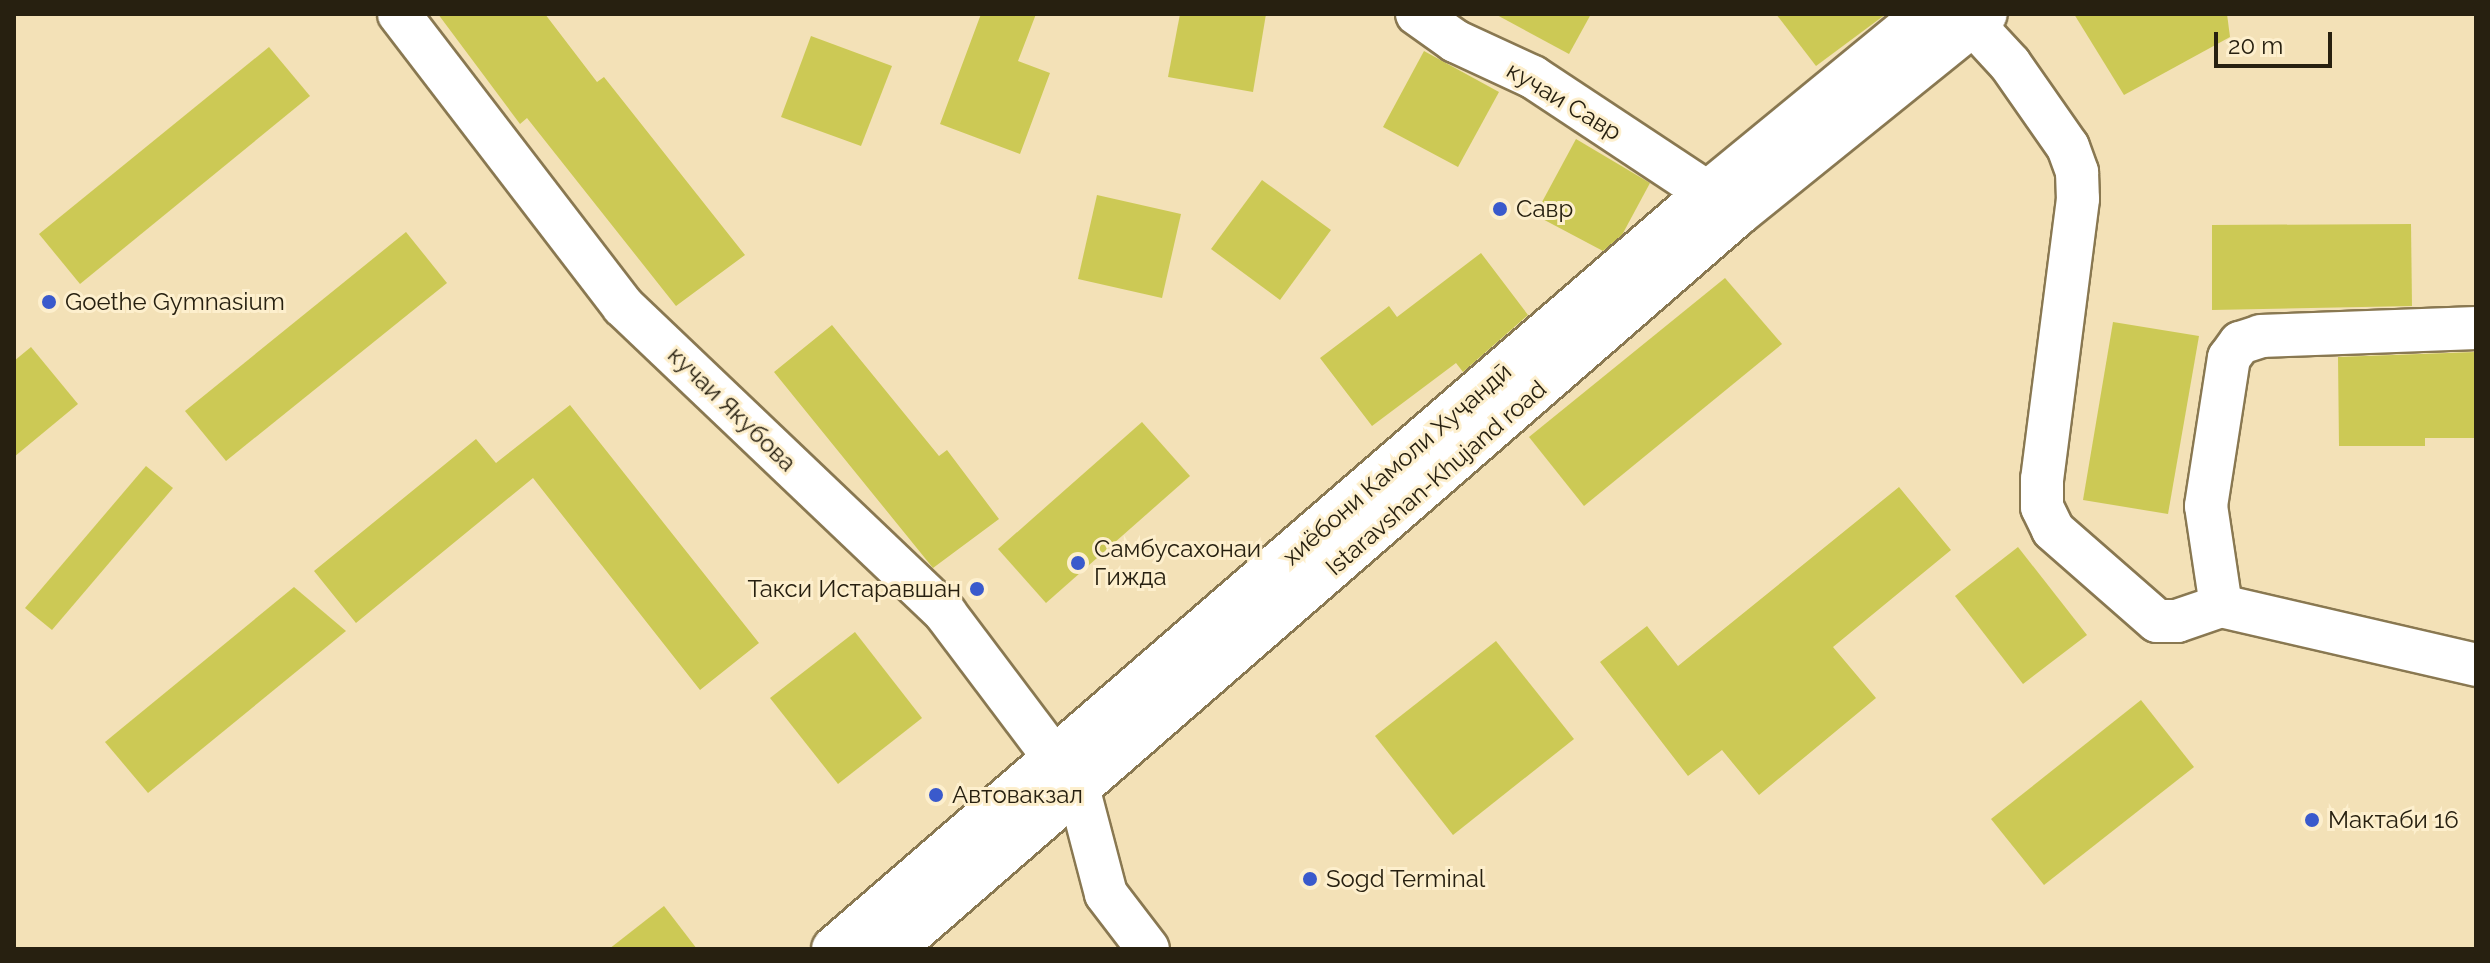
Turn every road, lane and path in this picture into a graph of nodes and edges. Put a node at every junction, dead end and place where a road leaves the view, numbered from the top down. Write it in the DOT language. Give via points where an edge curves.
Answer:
graph roads {
  1 [pos="399,14"];
  2 [pos="1417,14"];
  3 [pos="1926,14"];
  4 [pos="1979,19"];
  5 [pos="1708,193"];
  6 [pos="2476,328"];
  7 [pos="2221,606"];
  8 [pos="2476,665"];
  9 [pos="1067,777"];
  10 [pos="834,949"];
  11 [pos="892,949"];
  12 [pos="1148,949"];
  1 -- 9 [label="street, кучаи Якубова" via="623,306 945,613"];
  2 -- 5 [label="street, кучаи Савр" via="1455,41 1533,77"];
  3 -- 5 [label="main road, хиёбони Камоли Хуҷандӣ"];
  4 -- 7 [label="street" via="2068,147 2077,172 2042,507 2053,530 2157,621 2177,621"];
  4 -- 9 [label="main road, Istaravshan-Khujand road" via="1738,213"];
  5 -- 9 [label="main road, хиёбони Камоли Хуҷандӣ"];
  6 -- 7 [label="street" via="2261,336 2240,343 2229,358 2206,506"];
  7 -- 8 [label="street"];
  9 -- 10 [label="main road, хиёбони Камоли Хуҷандӣ"];
  9 -- 11 [label="main road, Istaravshan-Khujand road"];
  9 -- 12 [label="street" via="1106,894"];
}
